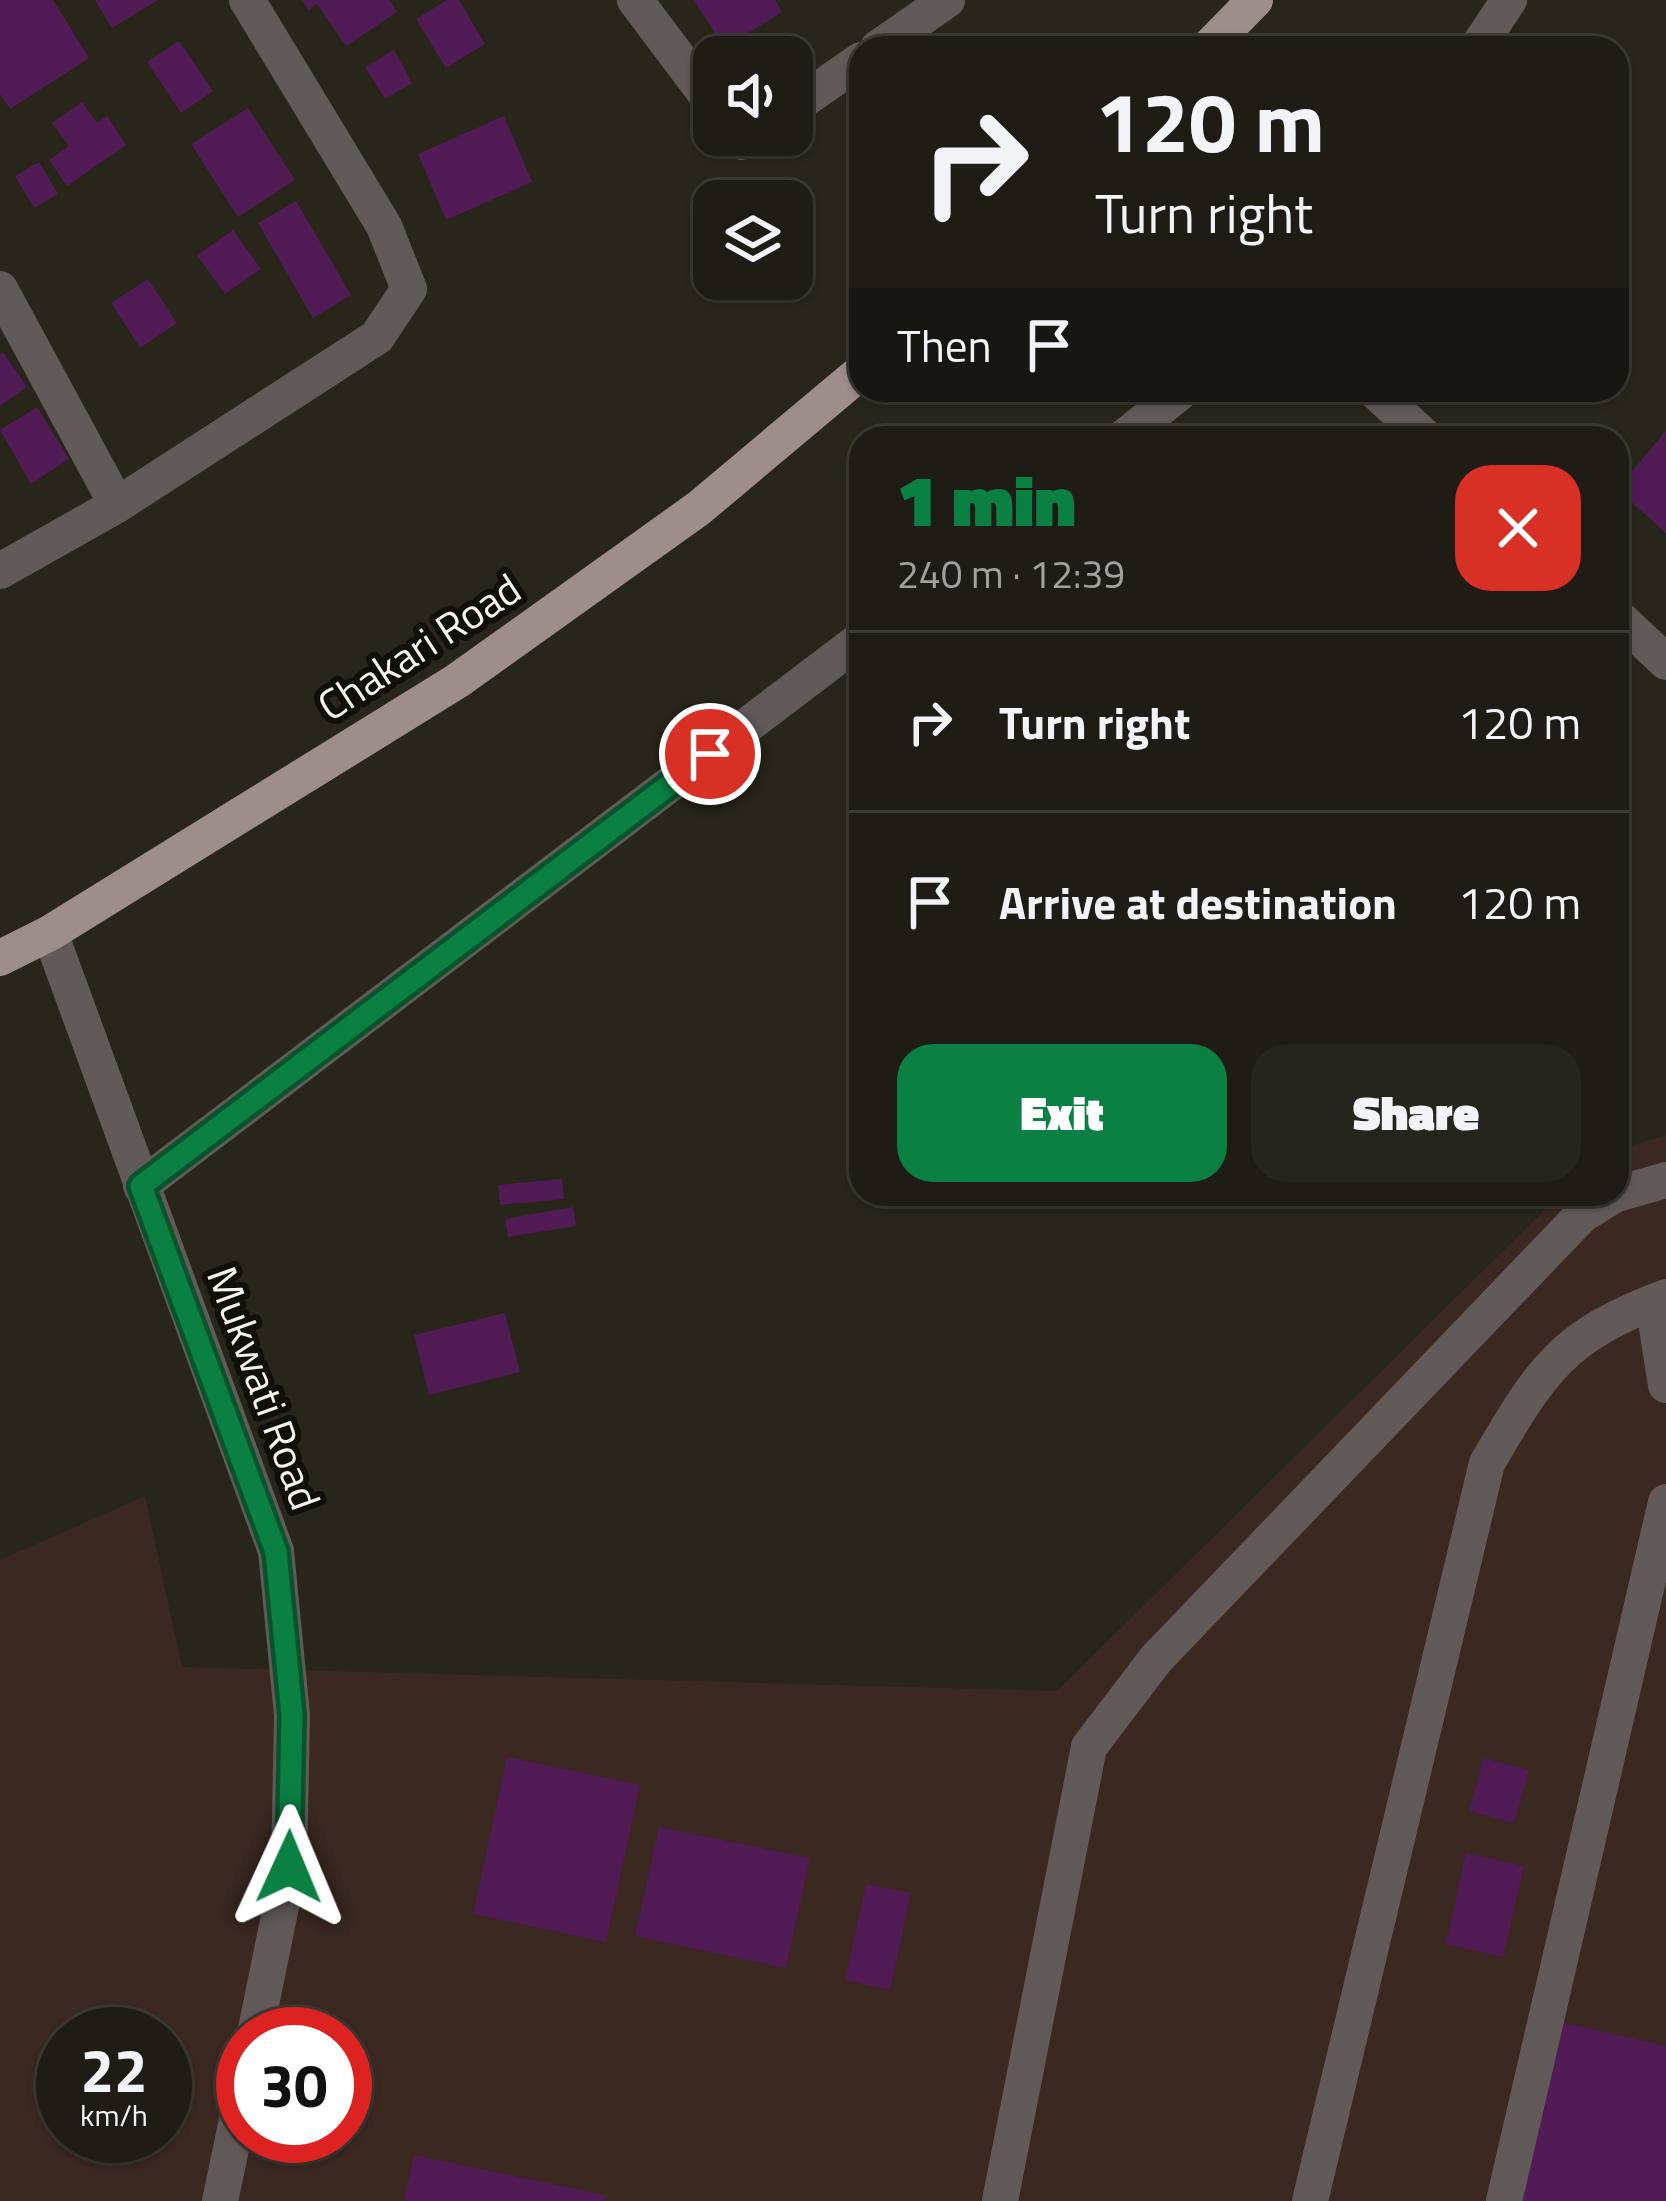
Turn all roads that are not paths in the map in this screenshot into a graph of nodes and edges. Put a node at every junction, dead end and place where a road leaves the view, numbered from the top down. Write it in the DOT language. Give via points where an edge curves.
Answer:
graph roads {
  1 [pos="247,0"];
  2 [pos="635,0"];
  3 [pos="946,0"];
  4 [pos="1255,0"];
  5 [pos="1509,0"];
  6 [pos="895,36"];
  7 [pos="1220,36"];
  8 [pos="1485,36"];
  9 [pos="849,67"];
  10 [pos="693,77"];
  11 [pos="813,92"];
  12 [pos="0,289"];
  13 [pos="849,382"];
  14 [pos="1168,402"];
  15 [pos="1387,402"];
  16 [pos="1138,426"];
  17 [pos="1413,426"];
  18 [pos="117,505"];
  19 [pos="0,571"];
  20 [pos="1629,627"];
  21 [pos="849,648"];
  22 [pos="1666,662"];
  23 [pos="50,933"];
  24 [pos="0,958"];
  25 [pos="1666,1180"];
  26 [pos="141,1186"];
  27 [pos="1629,1191"];
  28 [pos="1597,1206"];
  29 [pos="1660,1299"];
  30 [pos="1666,1385"];
  31 [pos="1666,1502"];
  32 [pos="260,2007"];
  33 [pos="228,2163"];
  34 [pos="220,2201"];
  35 [pos="1000,2201"];
  36 [pos="1310,2201"];
  37 [pos="1504,2201"];
  1 -- 18 [label="street" via="384,226 410,290 377,337"];
  2 -- 10 [label="street"];
  3 -- 6 [label="street"];
  4 -- 7 [label="main road"];
  5 -- 8 [label="street"];
  9 -- 11 [label="street"];
  12 -- 18 [label="street"];
  13 -- 23 [label="main road, Chakari Road" via="699,508 457,681"];
  14 -- 16 [label="street"];
  15 -- 17 [label="street"];
  18 -- 19 [label="street"];
  20 -- 22 [label="street"];
  21 -- 26 [label="street"];
  23 -- 24 [label="main road, Chakari Road"];
  23 -- 26 [label="street, Mukwati Road"];
  25 -- 27 [label="street"];
  26 -- 32 [label="street, Mukwati Road" via="276,1552 292,1715 289,1867"];
  28 -- 35 [label="street" via="1156,1658 1089,1747"];
  29 -- 30 [label="street"];
  29 -- 36 [label="street" via="1578,1336 1528,1393 1487,1463"];
  31 -- 37 [label="street"];
  33 -- 34 [label="street"];
}
